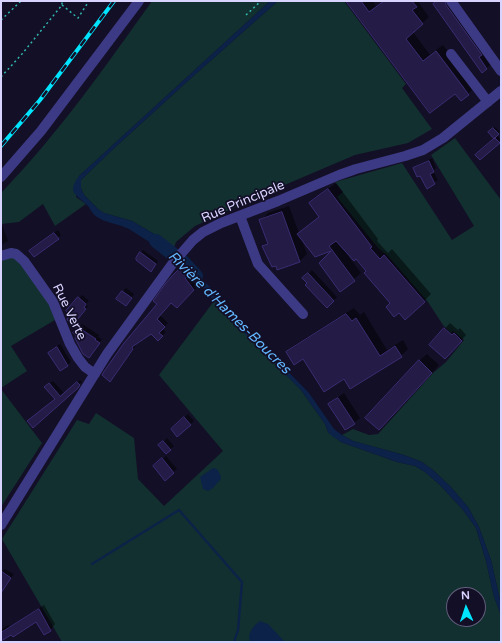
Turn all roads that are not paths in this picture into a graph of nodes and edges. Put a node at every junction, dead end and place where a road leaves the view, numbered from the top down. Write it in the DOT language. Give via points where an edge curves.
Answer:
graph roads {
  1 [pos="139,1"];
  2 [pos="452,1"];
  3 [pos="450,54"];
  4 [pos="501,71"];
  5 [pos="501,91"];
  6 [pos="488,102"];
  7 [pos="1,177"];
  8 [pos="240,216"];
  9 [pos="1,256"];
  10 [pos="303,314"];
  11 [pos="95,374"];
  12 [pos="1,525"];
  1 -- 7 [label="street" via="42,131"];
  2 -- 4 [label="street"];
  3 -- 6 [label="street"];
  5 -- 6 [label="street, Rue Principale"];
  6 -- 8 [label="street, Rue Principale" via="443,138 423,150 351,170"];
  8 -- 10 [label="street" via="258,264"];
  8 -- 11 [label="street, Rue Principale" via="203,232 184,249"];
  9 -- 11 [label="street, Rue Verte" via="16,254 24,261 52,302 78,358"];
  11 -- 12 [label="street, Rue Principale"];
}
